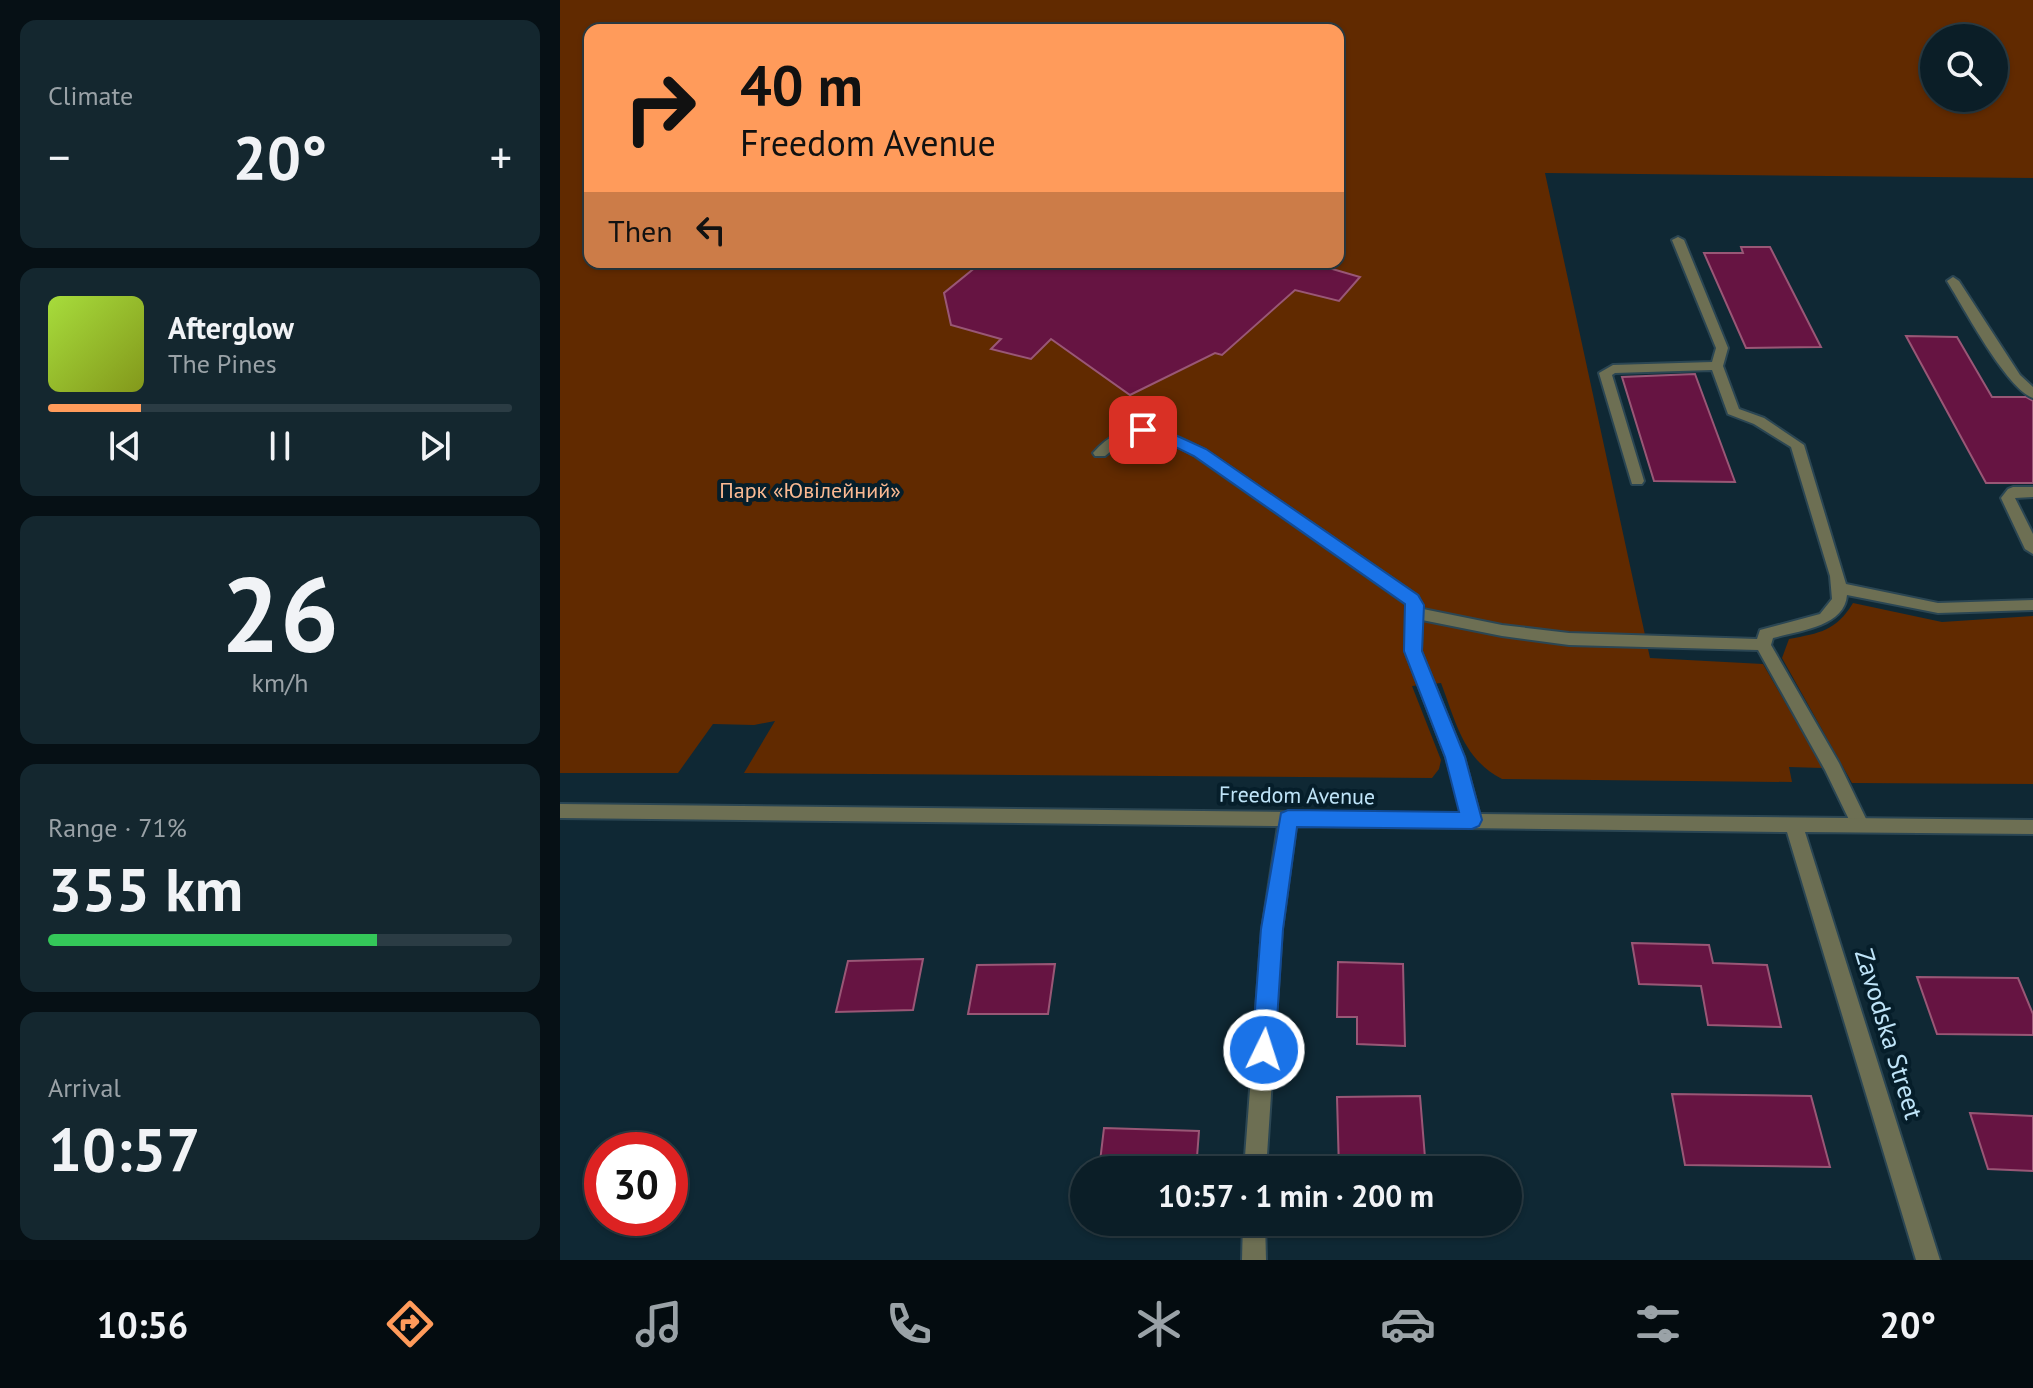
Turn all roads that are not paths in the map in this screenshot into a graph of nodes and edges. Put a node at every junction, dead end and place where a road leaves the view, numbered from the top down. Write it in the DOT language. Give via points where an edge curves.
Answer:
graph roads {
  1 [pos="1678,240"];
  2 [pos="1953,281"];
  3 [pos="1717,366"];
  4 [pos="2033,394"];
  5 [pos="1100,453"];
  6 [pos="1637,481"];
  7 [pos="2033,492"];
  8 [pos="2033,549"];
  9 [pos="1839,588"];
  10 [pos="2033,605"];
  11 [pos="1415,613"];
  12 [pos="1763,645"];
  13 [pos="562,816"];
  14 [pos="1288,819"];
  15 [pos="1472,820"];
  16 [pos="1794,825"];
  17 [pos="1860,825"];
  18 [pos="2033,827"];
  19 [pos="1256,1156"];
  20 [pos="1254,1236"];
  21 [pos="1254,1260"];
  22 [pos="1928,1260"];
  1 -- 3 [label="street" via="1722,348"];
  2 -- 4 [label="street" via="2015,378"];
  3 -- 6 [label="street" via="1605,373"];
  3 -- 9 [label="street" via="1733,411 1797,445"];
  5 -- 11 [label="street" via="1125,434 1143,430 1176,440 1412,600"];
  7 -- 8 [label="street" via="2013,492 2008,498"];
  9 -- 10 [label="street" via="1938,608"];
  9 -- 12 [label="street" via="1840,600 1825,618 1766,634"];
  11 -- 12 [label="street" via="1495,632 1591,641"];
  11 -- 15 [label="street" via="1413,651 1455,757"];
  12 -- 17 [label="street"];
  13 -- 14 [label="street, Freedom Avenue"];
  14 -- 15 [label="street, Freedom Avenue"];
  14 -- 19 [label="street" via="1272,929"];
  15 -- 16 [label="street, Freedom Avenue"];
  16 -- 17 [label="street, Freedom Avenue"];
  16 -- 22 [label="street, Zavodska Street"];
  17 -- 18 [label="street, Freedom Avenue"];
  20 -- 21 [label="street"];
}
